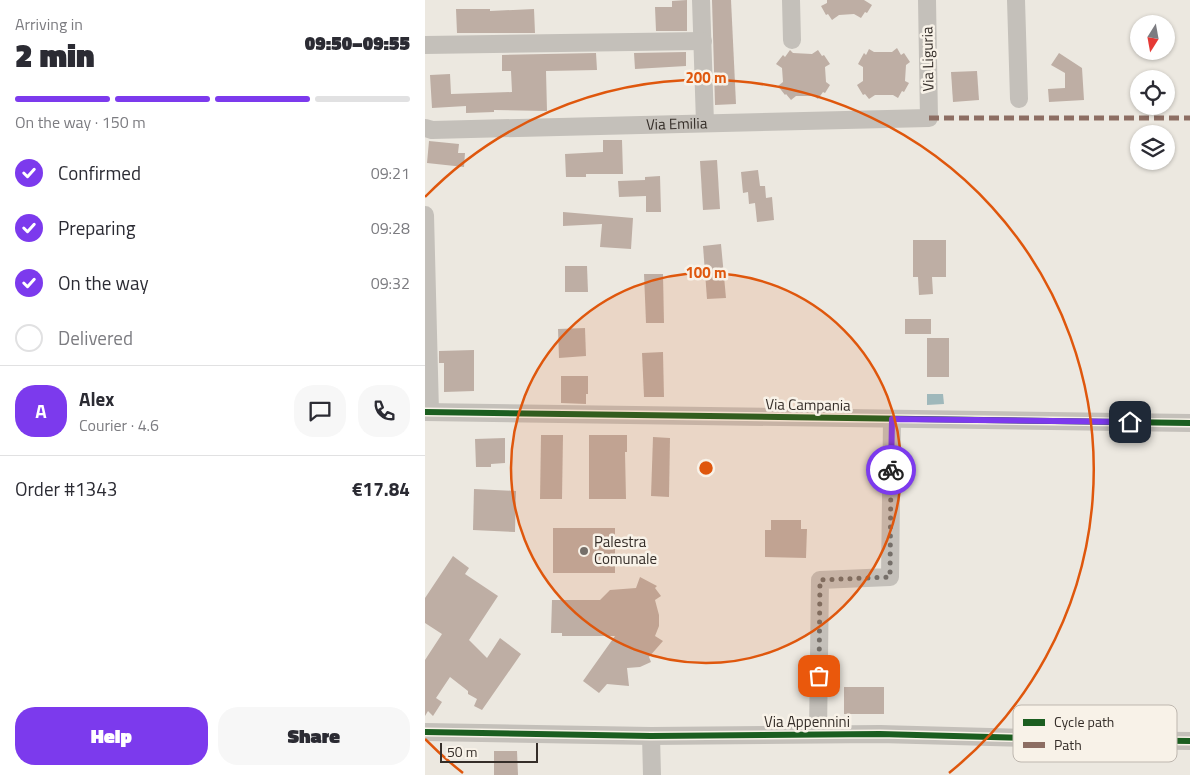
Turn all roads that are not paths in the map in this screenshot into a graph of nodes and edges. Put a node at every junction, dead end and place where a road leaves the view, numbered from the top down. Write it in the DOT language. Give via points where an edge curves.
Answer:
graph roads {
  1 [pos="701,0"];
  2 [pos="791,0"];
  3 [pos="927,0"];
  4 [pos="1016,0"];
  5 [pos="792,40"];
  6 [pos="703,42"];
  7 [pos="425,45"];
  8 [pos="1019,99"];
  9 [pos="929,118"];
  10 [pos="705,123"];
  11 [pos="425,128"];
  12 [pos="425,215"];
  13 [pos="428,412"];
  14 [pos="892,419"];
  15 [pos="1190,423"];
  16 [pos="425,732"];
  17 [pos="818,734"];
  18 [pos="651,736"];
  19 [pos="1013,738"];
  20 [pos="1177,741"];
  21 [pos="1190,741"];
  22 [pos="652,775"];
  1 -- 6 [label="street"];
  2 -- 5 [label="street"];
  3 -- 9 [label="street, Via Liguria"];
  4 -- 8 [label="street"];
  6 -- 7 [label="street"];
  6 -- 10 [label="street"];
  9 -- 10 [label="street, Via Emilia"];
  10 -- 11 [label="street, Via Emilia"];
  12 -- 13 [label="street"];
  13 -- 14 [label="street, Via Campania"];
  14 -- 15 [label="street, Via Campania"];
  14 -- 17 [label="street" via="890,577 820,580"];
  16 -- 18 [label="street, Via Appennini"];
  17 -- 18 [label="street, Via Appennini"];
  17 -- 19 [label="street, Via Appennini"];
  18 -- 22 [label="street"];
  20 -- 21 [label="street, Via Appennini"];
}
